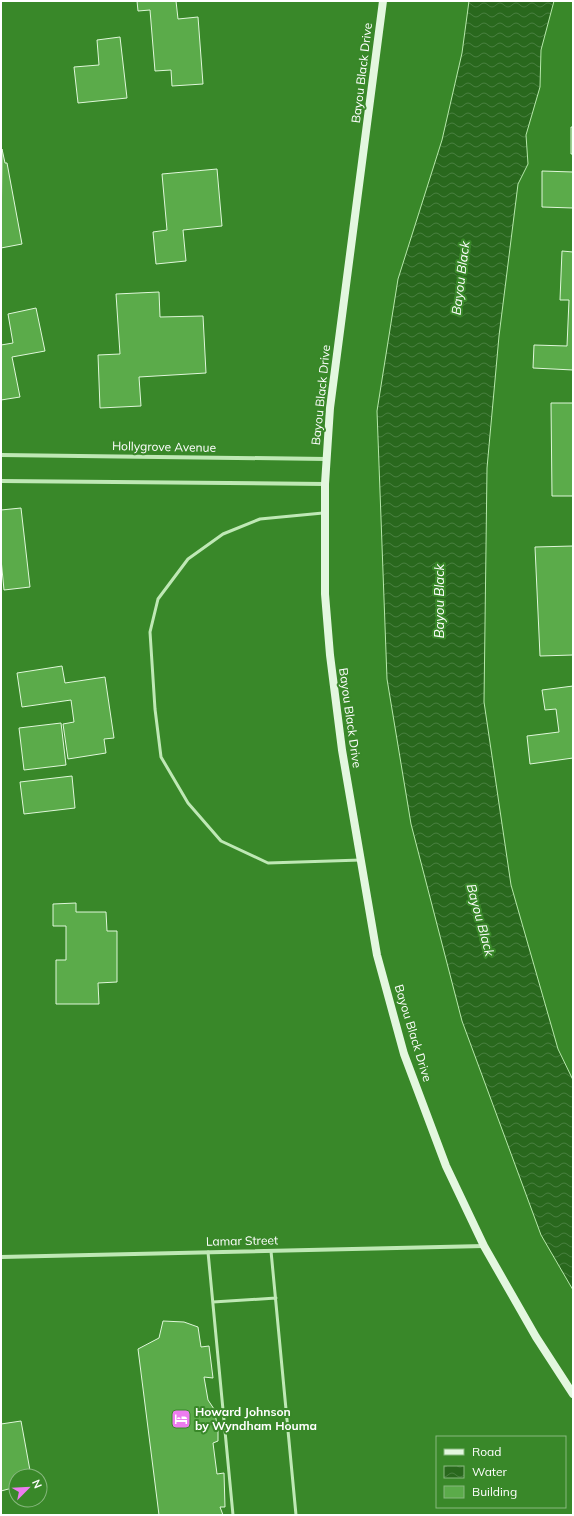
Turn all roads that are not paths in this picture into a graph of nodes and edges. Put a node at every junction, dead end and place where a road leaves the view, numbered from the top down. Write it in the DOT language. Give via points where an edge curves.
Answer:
graph roads {
  1 [pos="383,1"];
  2 [pos="1,455"];
  3 [pos="327,459"];
  4 [pos="1,481"];
  5 [pos="325,484"];
  6 [pos="325,513"];
  7 [pos="361,860"];
  8 [pos="484,1246"];
  9 [pos="271,1250"];
  10 [pos="208,1252"];
  11 [pos="1,1257"];
  12 [pos="276,1298"];
  13 [pos="213,1302"];
  14 [pos="573,1394"];
  15 [pos="233,1515"];
  16 [pos="296,1515"];
  1 -- 3 [label="main road, Bayou Black Drive" via="330,408"];
  2 -- 3 [label="street, Hollygrove Avenue"];
  3 -- 5 [label="main road, Bayou Black Drive"];
  4 -- 5 [label="street"];
  5 -- 6 [label="main road, Bayou Black Drive"];
  6 -- 7 [label="main road, Bayou Black Drive" via="325,594 330,655 342,750"];
  6 -- 7 [label="lane" via="260,519 223,534 188,559 158,598 150,632 155,709 161,757 188,802 222,840 268,864"];
  7 -- 8 [label="main road, Bayou Black Drive" via="377,955 404,1054 446,1166"];
  8 -- 9 [label="street, Lamar Street"];
  8 -- 14 [label="main road, Bayou Black Drive" via="536,1337"];
  9 -- 10 [label="street, Lamar Street"];
  9 -- 12 [label="lane"];
  10 -- 11 [label="street, Lamar Street"];
  10 -- 13 [label="lane"];
  12 -- 13 [label="lane"];
  12 -- 16 [label="lane"];
  13 -- 15 [label="lane"];
}
